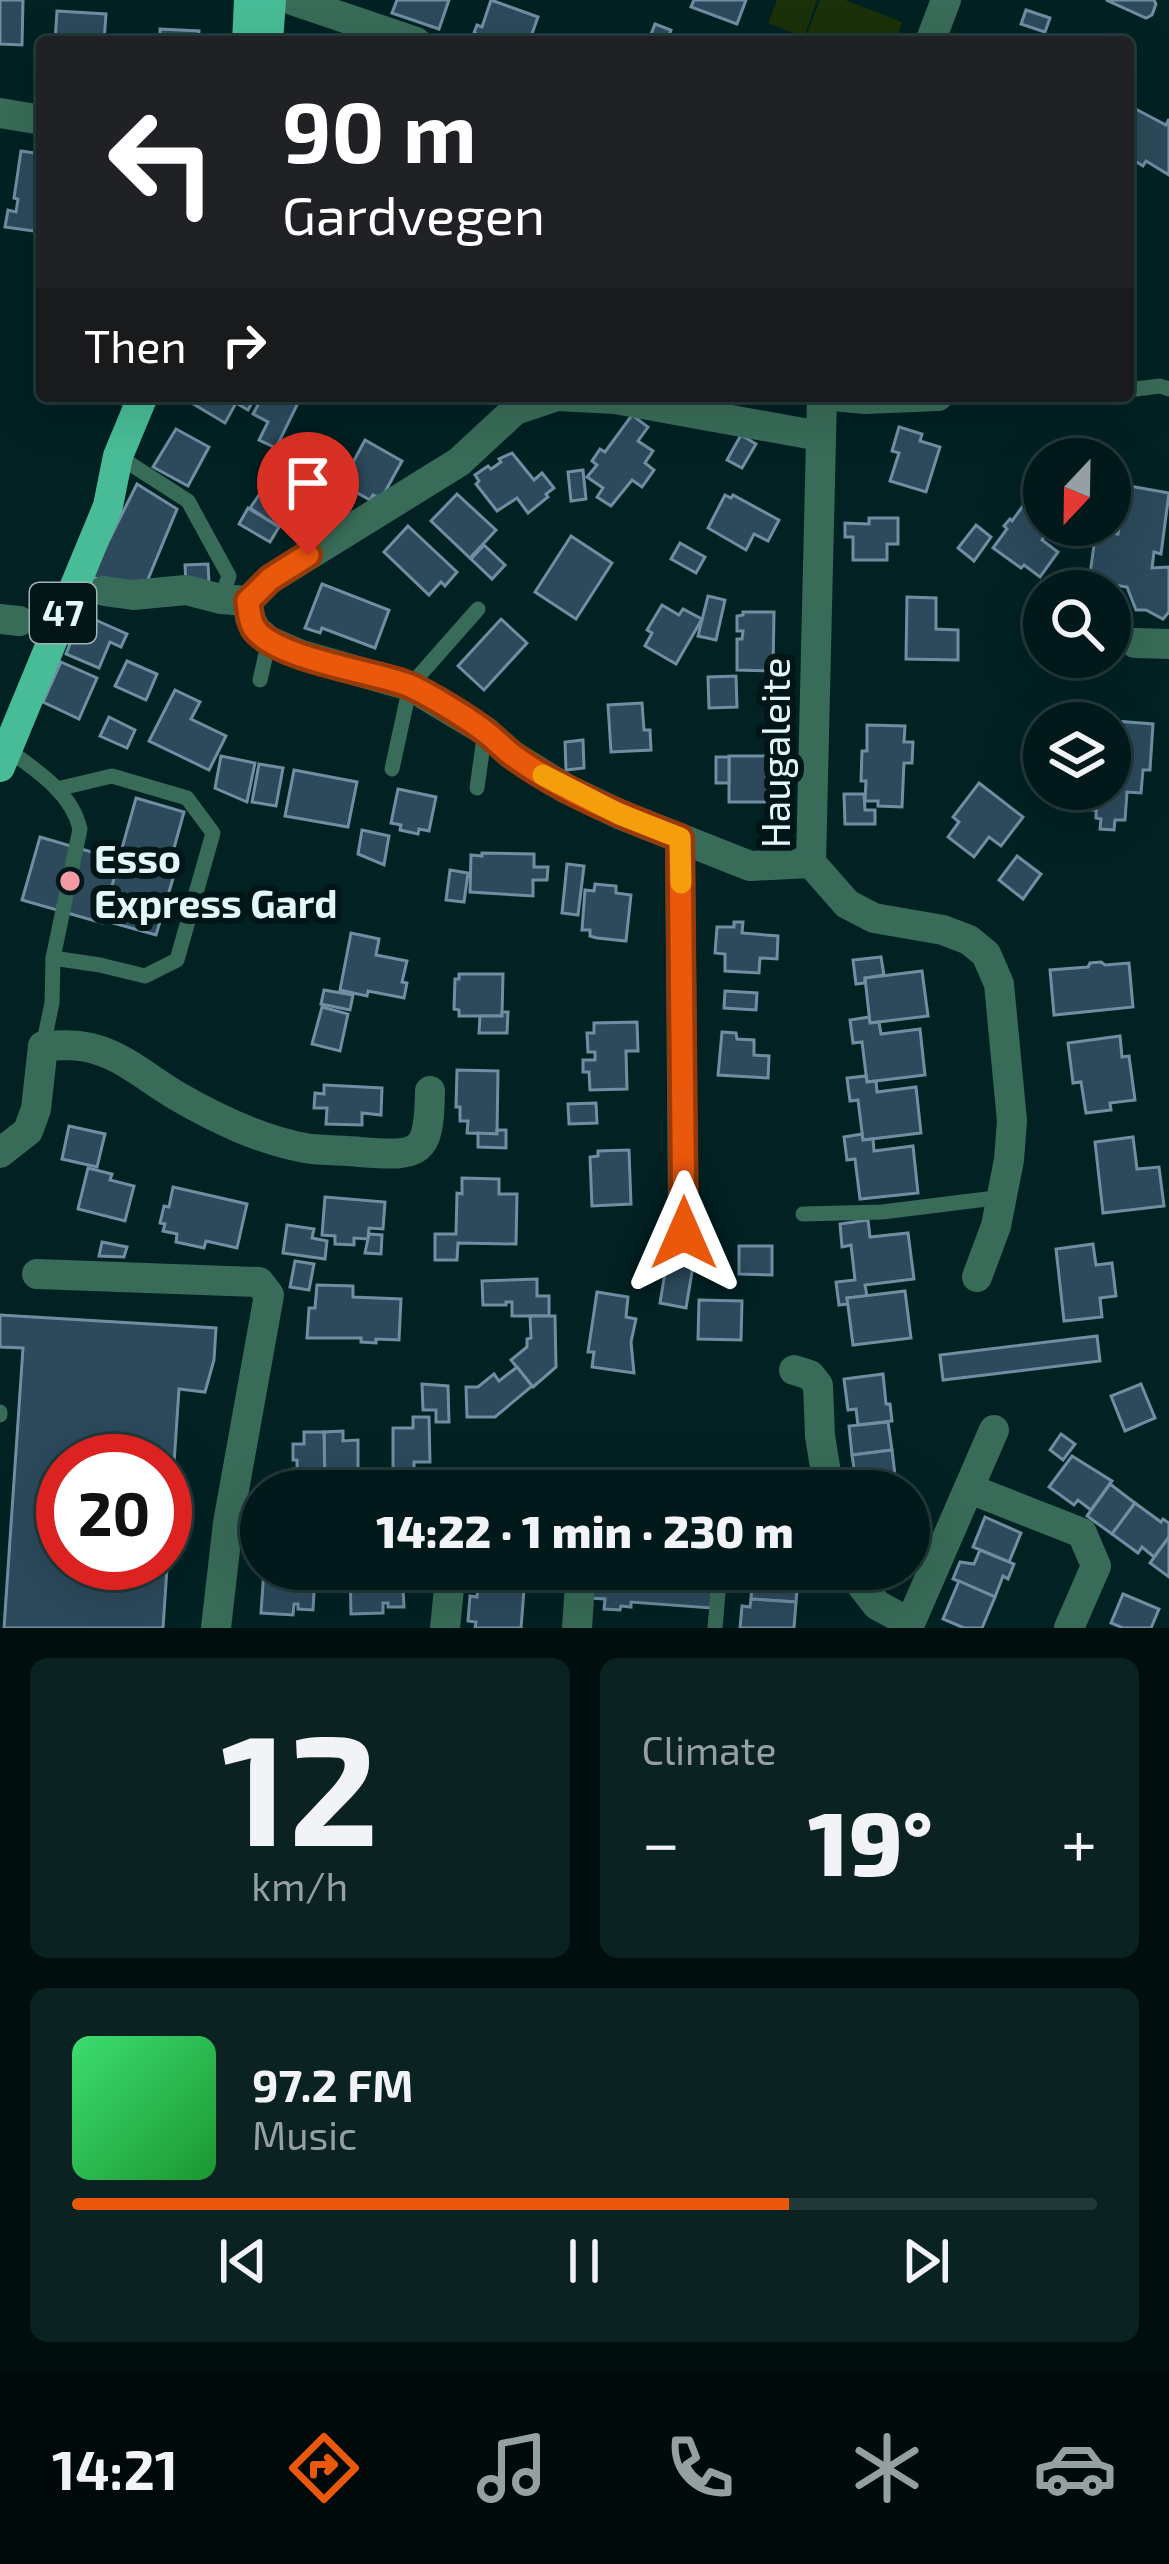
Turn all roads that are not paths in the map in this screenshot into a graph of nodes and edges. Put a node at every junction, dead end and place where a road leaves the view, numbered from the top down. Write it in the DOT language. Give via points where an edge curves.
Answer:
graph roads {
  1 [pos="249,0"];
  2 [pos="272,0"];
  3 [pos="292,0"];
  4 [pos="941,1"];
  5 [pos="247,36"];
  6 [pos="269,36"];
  7 [pos="398,36"];
  8 [pos="932,36"];
  9 [pos="0,113"];
  10 [pos="36,119"];
  11 [pos="1134,389"];
  12 [pos="1169,389"];
  13 [pos="132,402"];
  14 [pos="539,402"];
  15 [pos="632,402"];
  16 [pos="822,402"];
  17 [pos="820,436"];
  18 [pos="118,456"];
  19 [pos="104,591"];
  20 [pos="234,600"];
  21 [pos="478,609"];
  22 [pos="269,641"];
  23 [pos="1135,643"];
  24 [pos="1169,644"];
  25 [pos="260,680"];
  26 [pos="410,686"];
  27 [pos="0,712"];
  28 [pos="485,731"];
  29 [pos="3,758"];
  30 [pos="392,769"];
  31 [pos="476,788"];
  32 [pos="57,789"];
  33 [pos="680,838"];
  34 [pos="811,863"];
  35 [pos="52,958"];
  36 [pos="43,1046"];
  37 [pos="430,1090"];
  38 [pos="5,1146"];
  39 [pos="1003,1197"];
  40 [pos="683,1208"];
  41 [pos="802,1214"];
  42 [pos="706,1243"];
  43 [pos="37,1274"];
  44 [pos="977,1277"];
  45 [pos="794,1370"];
  46 [pos="994,1430"];
  47 [pos="826,1470"];
  48 [pos="970,1489"];
  49 [pos="449,1590"];
  50 [pos="580,1590"];
  51 [pos="719,1590"];
  52 [pos="865,1590"];
  53 [pos="909,1626"];
  54 [pos="216,1628"];
  55 [pos="445,1628"];
  56 [pos="577,1628"];
  57 [pos="715,1628"];
  58 [pos="1069,1628"];
  1 -- 5 [label="main road"];
  2 -- 6 [label="main road"];
  3 -- 7 [label="street"];
  4 -- 8 [label="street"];
  9 -- 10 [label="street"];
  11 -- 12 [label="lane"];
  13 -- 18 [label="main road, 47"];
  14 -- 20 [label="street" via="515,410 459,462"];
  15 -- 17 [label="street"];
  16 -- 17 [label="street, Haugaleite"];
  17 -- 34 [label="street, Haugaleite"];
  18 -- 20 [label="lane" via="188,501"];
  18 -- 27 [label="main road, 47" via="90,498"];
  18 -- 29 [label="main road, 47" via="108,506"];
  19 -- 20 [label="street" via="186,590"];
  20 -- 22 [label="street"];
  21 -- 26 [label="lane"];
  22 -- 25 [label="lane"];
  22 -- 26 [label="street"];
  23 -- 24 [label="street"];
  26 -- 28 [label="street"];
  26 -- 30 [label="lane"];
  28 -- 31 [label="lane"];
  28 -- 33 [label="street" via="565,788"];
  29 -- 32 [label="lane"];
  32 -- 35 [label="lane" via="80,829"];
  32 -- 35 [label="lane" via="112,776 187,798 213,833 177,960 145,976"];
  33 -- 34 [label="street" via="750,866"];
  33 -- 40 [label="street"];
  34 -- 39 [label="street, Haugaleite" via="848,904 874,918 943,930 986,954 999,984 1012,1121"];
  35 -- 36 [label="lane"];
  36 -- 37 [label="street" via="97,1050 248,1132 304,1148 402,1155 430,1127"];
  36 -- 38 [label="street" via="28,1131"];
  39 -- 41 [label="lane"];
  39 -- 44 [label="street, Haugaleite"];
  40 -- 42 [label="lane" via="684,1233"];
  43 -- 54 [label="street" via="259,1282 269,1295"];
  45 -- 47 [label="street" via="818,1384"];
  46 -- 48 [label="street"];
  48 -- 53 [label="street"];
  48 -- 58 [label="street" via="1082,1533 1096,1566"];
  49 -- 55 [label="street"];
  50 -- 56 [label="street"];
  51 -- 57 [label="lane"];
  52 -- 53 [label="street"];
}
